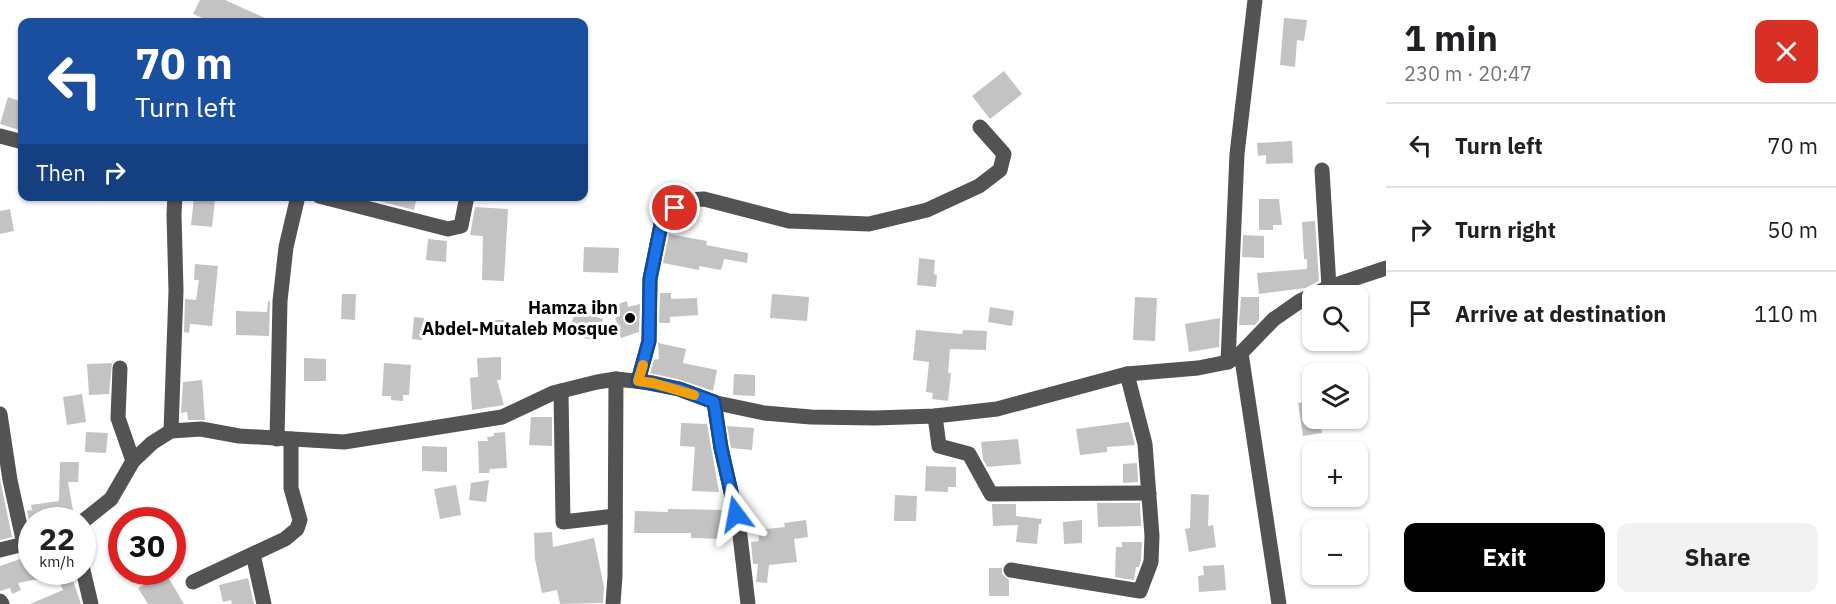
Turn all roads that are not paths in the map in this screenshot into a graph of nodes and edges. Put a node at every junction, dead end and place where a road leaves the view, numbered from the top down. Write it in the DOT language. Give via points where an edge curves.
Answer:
graph roads {
  1 [pos="1255,0"];
  2 [pos="980,127"];
  3 [pos="0,136"];
  4 [pos="18,141"];
  5 [pos="1322,170"];
  6 [pos="175,201"];
  7 [pos="297,201"];
  8 [pos="339,201"];
  9 [pos="466,201"];
  10 [pos="1386,268"];
  11 [pos="1329,285"];
  12 [pos="1335,285"];
  13 [pos="1302,300"];
  14 [pos="1241,353"];
  15 [pos="1228,362"];
  16 [pos="120,368"];
  17 [pos="1127,374"];
  18 [pos="616,379"];
  19 [pos="638,381"];
  20 [pos="561,391"];
  21 [pos="714,402"];
  22 [pos="0,414"];
  23 [pos="935,416"];
  24 [pos="171,431"];
  25 [pos="284,439"];
  26 [pos="133,461"];
  27 [pos="1149,493"];
  28 [pos="18,508"];
  29 [pos="96,511"];
  30 [pos="615,516"];
  31 [pos="18,546"];
  32 [pos="0,550"];
  33 [pos="254,554"];
  34 [pos="1011,570"];
  35 [pos="193,582"];
  36 [pos="87,585"];
  37 [pos="92,604"];
  38 [pos="264,604"];
  39 [pos="613,604"];
  40 [pos="748,604"];
  41 [pos="1279,604"];
  1 -- 15 [label="street" via="1237,154"];
  2 -- 19 [label="street" via="1004,154 1000,170 979,186 927,210 869,224 789,221 704,199 687,200 663,215 650,279 649,341"];
  3 -- 4 [label="street"];
  5 -- 11 [label="street"];
  6 -- 24 [label="street"];
  7 -- 25 [label="street" via="286,247 280,301"];
  8 -- 9 [label="street" via="448,229 461,226"];
  10 -- 12 [label="street"];
  13 -- 14 [label="street" via="1274,319"];
  14 -- 15 [label="street"];
  14 -- 41 [label="street"];
  15 -- 17 [label="street"];
  16 -- 26 [label="street" via="118,418"];
  17 -- 23 [label="street" via="997,409"];
  17 -- 27 [label="street" via="1145,444"];
  18 -- 19 [label="street"];
  18 -- 20 [label="street"];
  18 -- 30 [label="street"];
  19 -- 21 [label="street" via="679,389"];
  20 -- 25 [label="street" via="502,417 344,442"];
  20 -- 30 [label="street" via="563,522"];
  21 -- 23 [label="street" via="764,413 811,417"];
  21 -- 40 [label="street" via="739,527"];
  22 -- 28 [label="street"];
  23 -- 27 [label="street" via="939,446 969,454 992,494"];
  24 -- 25 [label="street" via="201,429"];
  24 -- 26 [label="street"];
  25 -- 33 [label="street" via="300,520 297,529 285,539"];
  26 -- 29 [label="street" via="111,499"];
  27 -- 34 [label="street" via="1151,562 1140,591"];
  30 -- 39 [label="street"];
  31 -- 32 [label="street"];
  33 -- 35 [label="street"];
  33 -- 38 [label="street"];
  36 -- 37 [label="street"];
}
